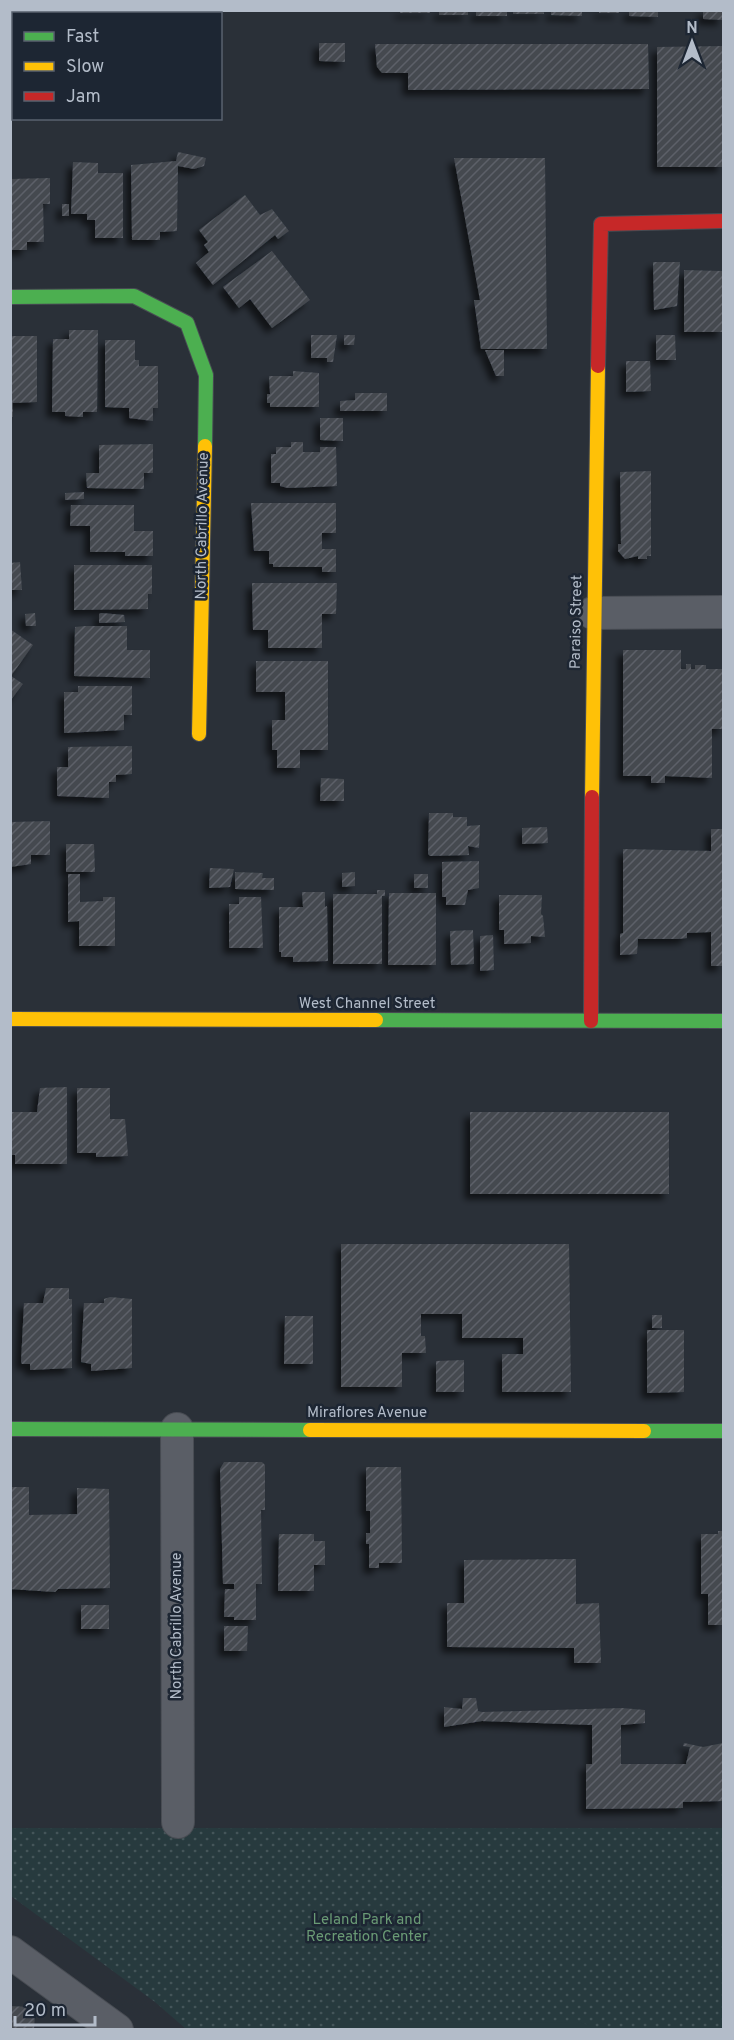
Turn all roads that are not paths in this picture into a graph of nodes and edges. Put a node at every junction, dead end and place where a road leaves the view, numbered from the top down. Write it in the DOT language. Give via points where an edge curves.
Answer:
graph roads {
  1 [pos="723,221"];
  2 [pos="10,297"];
  3 [pos="723,612"];
  4 [pos="593,613"];
  5 [pos="199,734"];
  6 [pos="10,1019"];
  7 [pos="591,1021"];
  8 [pos="723,1021"];
  9 [pos="10,1429"];
  10 [pos="177,1429"];
  11 [pos="723,1431"];
  12 [pos="178,1822"];
  13 [pos="10,1952"];
  14 [pos="117,2030"];
  1 -- 4 [label="street, Paraiso Street" via="601,224"];
  2 -- 5 [label="street, North Cabrillo Avenue" via="134,296 187,323 207,375"];
  3 -- 4 [label="street"];
  4 -- 7 [label="street, Paraiso Street"];
  6 -- 7 [label="street, West Channel Street"];
  7 -- 8 [label="street, West Channel Street"];
  9 -- 10 [label="street, Miraflores Avenue"];
  10 -- 11 [label="street, Miraflores Avenue"];
  10 -- 12 [label="street, North Cabrillo Avenue"];
  13 -- 14 [label="street"];
}
